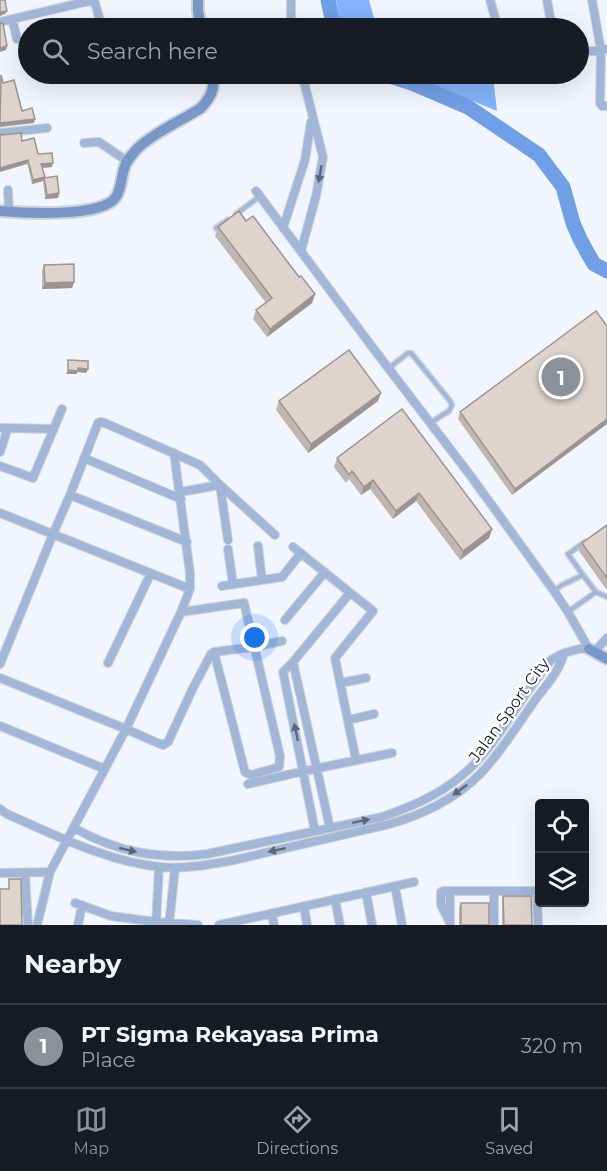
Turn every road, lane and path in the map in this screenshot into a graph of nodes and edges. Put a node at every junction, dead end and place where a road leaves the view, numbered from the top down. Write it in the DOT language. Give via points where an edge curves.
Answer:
graph roads {
  1 [pos="198,0"];
  2 [pos="291,0"];
  3 [pos="490,0"];
  4 [pos="547,0"];
  5 [pos="592,0"];
  6 [pos="99,18"];
  7 [pos="199,18"];
  8 [pos="291,18"];
  9 [pos="495,18"];
  10 [pos="550,18"];
  11 [pos="12,19"];
  12 [pos="0,22"];
  13 [pos="17,39"];
  14 [pos="604,49"];
  15 [pos="589,51"];
  16 [pos="214,84"];
  17 [pos="304,84"];
  18 [pos="607,106"];
  19 [pos="312,117"];
  20 [pos="47,128"];
  21 [pos="0,133"];
  22 [pos="84,143"];
  23 [pos="127,161"];
  24 [pos="8,190"];
  25 [pos="258,194"];
  26 [pos="4,211"];
  27 [pos="216,228"];
  28 [pos="283,228"];
  29 [pos="301,251"];
  30 [pos="388,368"];
  31 [pos="62,409"];
  32 [pos="430,423"];
  33 [pos="4,428"];
  34 [pos="54,429"];
  35 [pos="0,452"];
  36 [pos="174,453"];
  37 [pos="84,458"];
  38 [pos="0,466"];
  39 [pos="220,485"];
  40 [pos="70,495"];
  41 [pos="181,495"];
  42 [pos="0,513"];
  43 [pos="53,534"];
  44 [pos="275,535"];
  45 [pos="228,540"];
  46 [pos="588,540"];
  47 [pos="187,542"];
  48 [pos="258,546"];
  49 [pos="293,547"];
  50 [pos="228,549"];
  51 [pos="301,553"];
  52 [pos="325,572"];
  53 [pos="151,573"];
  54 [pos="583,575"];
  55 [pos="262,580"];
  56 [pos="233,584"];
  57 [pos="222,586"];
  58 [pos="190,589"];
  59 [pos="554,591"];
  60 [pos="596,592"];
  61 [pos="350,593"];
  62 [pos="607,597"];
  63 [pos="181,612"];
  64 [pos="568,612"];
  65 [pos="285,620"];
  66 [pos="607,638"];
  67 [pos="282,641"];
  68 [pos="254,647"];
  69 [pos="592,651"];
  70 [pos="214,652"];
  71 [pos="564,653"];
  72 [pos="607,659"];
  73 [pos="293,662"];
  74 [pos="108,663"];
  75 [pos="0,664"];
  76 [pos="0,678"];
  77 [pos="366,678"];
  78 [pos="340,683"];
  79 [pos="374,714"];
  80 [pos="348,720"];
  81 [pos="0,726"];
  82 [pos="126,729"];
  83 [pos="392,753"];
  84 [pos="356,760"];
  85 [pos="317,768"];
  86 [pos="105,769"];
  87 [pos="304,771"];
  88 [pos="248,784"];
  89 [pos="406,808"];
  90 [pos="0,809"];
  91 [pos="411,818"];
  92 [pos="74,828"];
  93 [pos="330,828"];
  94 [pos="315,831"];
  95 [pos="68,840"];
  96 [pos="159,867"];
  97 [pos="175,868"];
  98 [pos="50,872"];
  99 [pos="0,873"];
  100 [pos="25,873"];
  101 [pos="414,882"];
  102 [pos="395,886"];
  103 [pos="494,891"];
  104 [pos="366,892"];
  105 [pos="335,899"];
  106 [pos="304,906"];
  107 [pos="272,913"];
  108 [pos="117,921"];
  109 [pos="243,922"];
  110 [pos="156,924"];
  111 [pos="169,924"];
  112 [pos="450,924"];
  113 [pos="28,925"];
  114 [pos="37,925"];
  115 [pos="78,925"];
  116 [pos="198,925"];
  117 [pos="219,925"];
  118 [pos="274,925"];
  119 [pos="307,925"];
  120 [pos="340,925"];
  121 [pos="372,925"];
  122 [pos="402,925"];
  123 [pos="494,925"];
  124 [pos="538,925"];
  1 -- 7 [label="street"];
  2 -- 8 [label="street"];
  3 -- 9 [label="street"];
  4 -- 10 [label="street"];
  5 -- 14 [label="street"];
  6 -- 11 [label="street" via="93,1"];
  11 -- 12 [label="street"];
  11 -- 13 [label="street"];
  14 -- 15 [label="street"];
  14 -- 18 [label="street" via="600,103"];
  16 -- 23 [label="street" via="208,100 147,141"];
  17 -- 19 [label="street"];
  19 -- 28 [label="street" via="305,160"];
  19 -- 29 [label="street, one-way" via="323,157"];
  20 -- 21 [label="street"];
  22 -- 23 [label="street" via="99,142"];
  23 -- 26 [label="street" via="117,196 104,206 75,212"];
  24 -- 26 [label="street"];
  25 -- 27 [label="lane"];
  25 -- 28 [label="street"];
  28 -- 29 [label="street"];
  29 -- 30 [label="street"];
  30 -- 32 [label="street"];
  30 -- 32 [label="lane" via="411,353 450,401 448,411"];
  31 -- 34 [label="street"];
  32 -- 59 [label="street"];
  33 -- 34 [label="street"];
  33 -- 35 [label="street"];
  34 -- 38 [label="street" via="33,478"];
  36 -- 37 [label="street" via="100,422"];
  36 -- 39 [label="street" via="200,465"];
  36 -- 41 [label="street"];
  37 -- 40 [label="street"];
  37 -- 41 [label="street"];
  39 -- 41 [label="street"];
  39 -- 44 [label="street"];
  39 -- 45 [label="street"];
  40 -- 43 [label="street"];
  40 -- 47 [label="street"];
  41 -- 47 [label="street"];
  42 -- 43 [label="street"];
  43 -- 53 [label="street"];
  43 -- 75 [label="street"];
  46 -- 54 [label="lane" via="568,554"];
  47 -- 58 [label="street"];
  48 -- 55 [label="street"];
  49 -- 51 [label="street"];
  50 -- 56 [label="street"];
  51 -- 52 [label="street"];
  51 -- 55 [label="street" via="282,577"];
  52 -- 61 [label="street"];
  52 -- 65 [label="street"];
  53 -- 58 [label="street"];
  53 -- 74 [label="street"];
  54 -- 59 [label="lane"];
  54 -- 60 [label="lane"];
  55 -- 56 [label="street"];
  56 -- 57 [label="street"];
  58 -- 63 [label="street"];
  59 -- 64 [label="street"];
  60 -- 62 [label="lane"];
  60 -- 64 [label="lane"];
  61 -- 73 [label="street"];
  61 -- 78 [label="street" via="373,611 335,658"];
  63 -- 68 [label="street" via="244,603"];
  63 -- 82 [label="street"];
  64 -- 69 [label="street"];
  66 -- 69 [label="street"];
  67 -- 68 [label="street"];
  68 -- 70 [label="street"];
  68 -- 70 [label="street" via="280,763 279,767 251,775 245,772"];
  69 -- 71 [label="street"];
  69 -- 72 [label="street"];
  70 -- 82 [label="street" via="208,657 168,742 163,745"];
  71 -- 89 [label="street, Jalan Sport City" via="551,660 493,743 470,768 441,791"];
  71 -- 91 [label="street, Jalan Sport City, one-way" via="561,665 481,773 445,800"];
  73 -- 85 [label="street"];
  87 -- 73 [label="street, one-way" via="283,672"];
  76 -- 82 [label="street"];
  77 -- 78 [label="street"];
  78 -- 80 [label="street"];
  79 -- 80 [label="street"];
  80 -- 84 [label="street"];
  81 -- 86 [label="street"];
  82 -- 86 [label="street"];
  83 -- 84 [label="street"];
  84 -- 85 [label="street"];
  85 -- 87 [label="street"];
  85 -- 93 [label="street"];
  86 -- 92 [label="street"];
  87 -- 88 [label="street"];
  87 -- 94 [label="street"];
  89 -- 91 [label="street"];
  93 -- 89 [label="street, Jalan Sport City, one-way"];
  90 -- 95 [label="street, Jalan Sport City"];
  91 -- 97 [label="street, Jalan Sport City, one-way" via="230,861"];
  92 -- 94 [label="street, Jalan Sport City, one-way" via="110,845 171,857 207,854"];
  92 -- 95 [label="street"];
  93 -- 94 [label="street, Jalan Sport City"];
  95 -- 96 [label="street, Jalan Sport City" via="120,859"];
  95 -- 98 [label="street"];
  96 -- 97 [label="street, Jalan Sport City"];
  96 -- 110 [label="street"];
  97 -- 111 [label="street"];
  98 -- 100 [label="street"];
  98 -- 114 [label="street"];
  99 -- 100 [label="street"];
  100 -- 113 [label="street"];
  101 -- 102 [label="street"];
  102 -- 104 [label="street"];
  102 -- 122 [label="street"];
  103 -- 112 [label="street" via="441,892"];
  103 -- 123 [label="street"];
  103 -- 124 [label="street" via="536,891"];
  104 -- 105 [label="street"];
  104 -- 121 [label="street"];
  105 -- 106 [label="street"];
  105 -- 120 [label="street"];
  106 -- 107 [label="street"];
  106 -- 119 [label="street"];
  107 -- 109 [label="street"];
  107 -- 118 [label="street"];
  108 -- 110 [label="street"];
  108 -- 115 [label="street" via="79,904"];
  109 -- 117 [label="street"];
  110 -- 111 [label="street"];
  111 -- 116 [label="street"];
}
